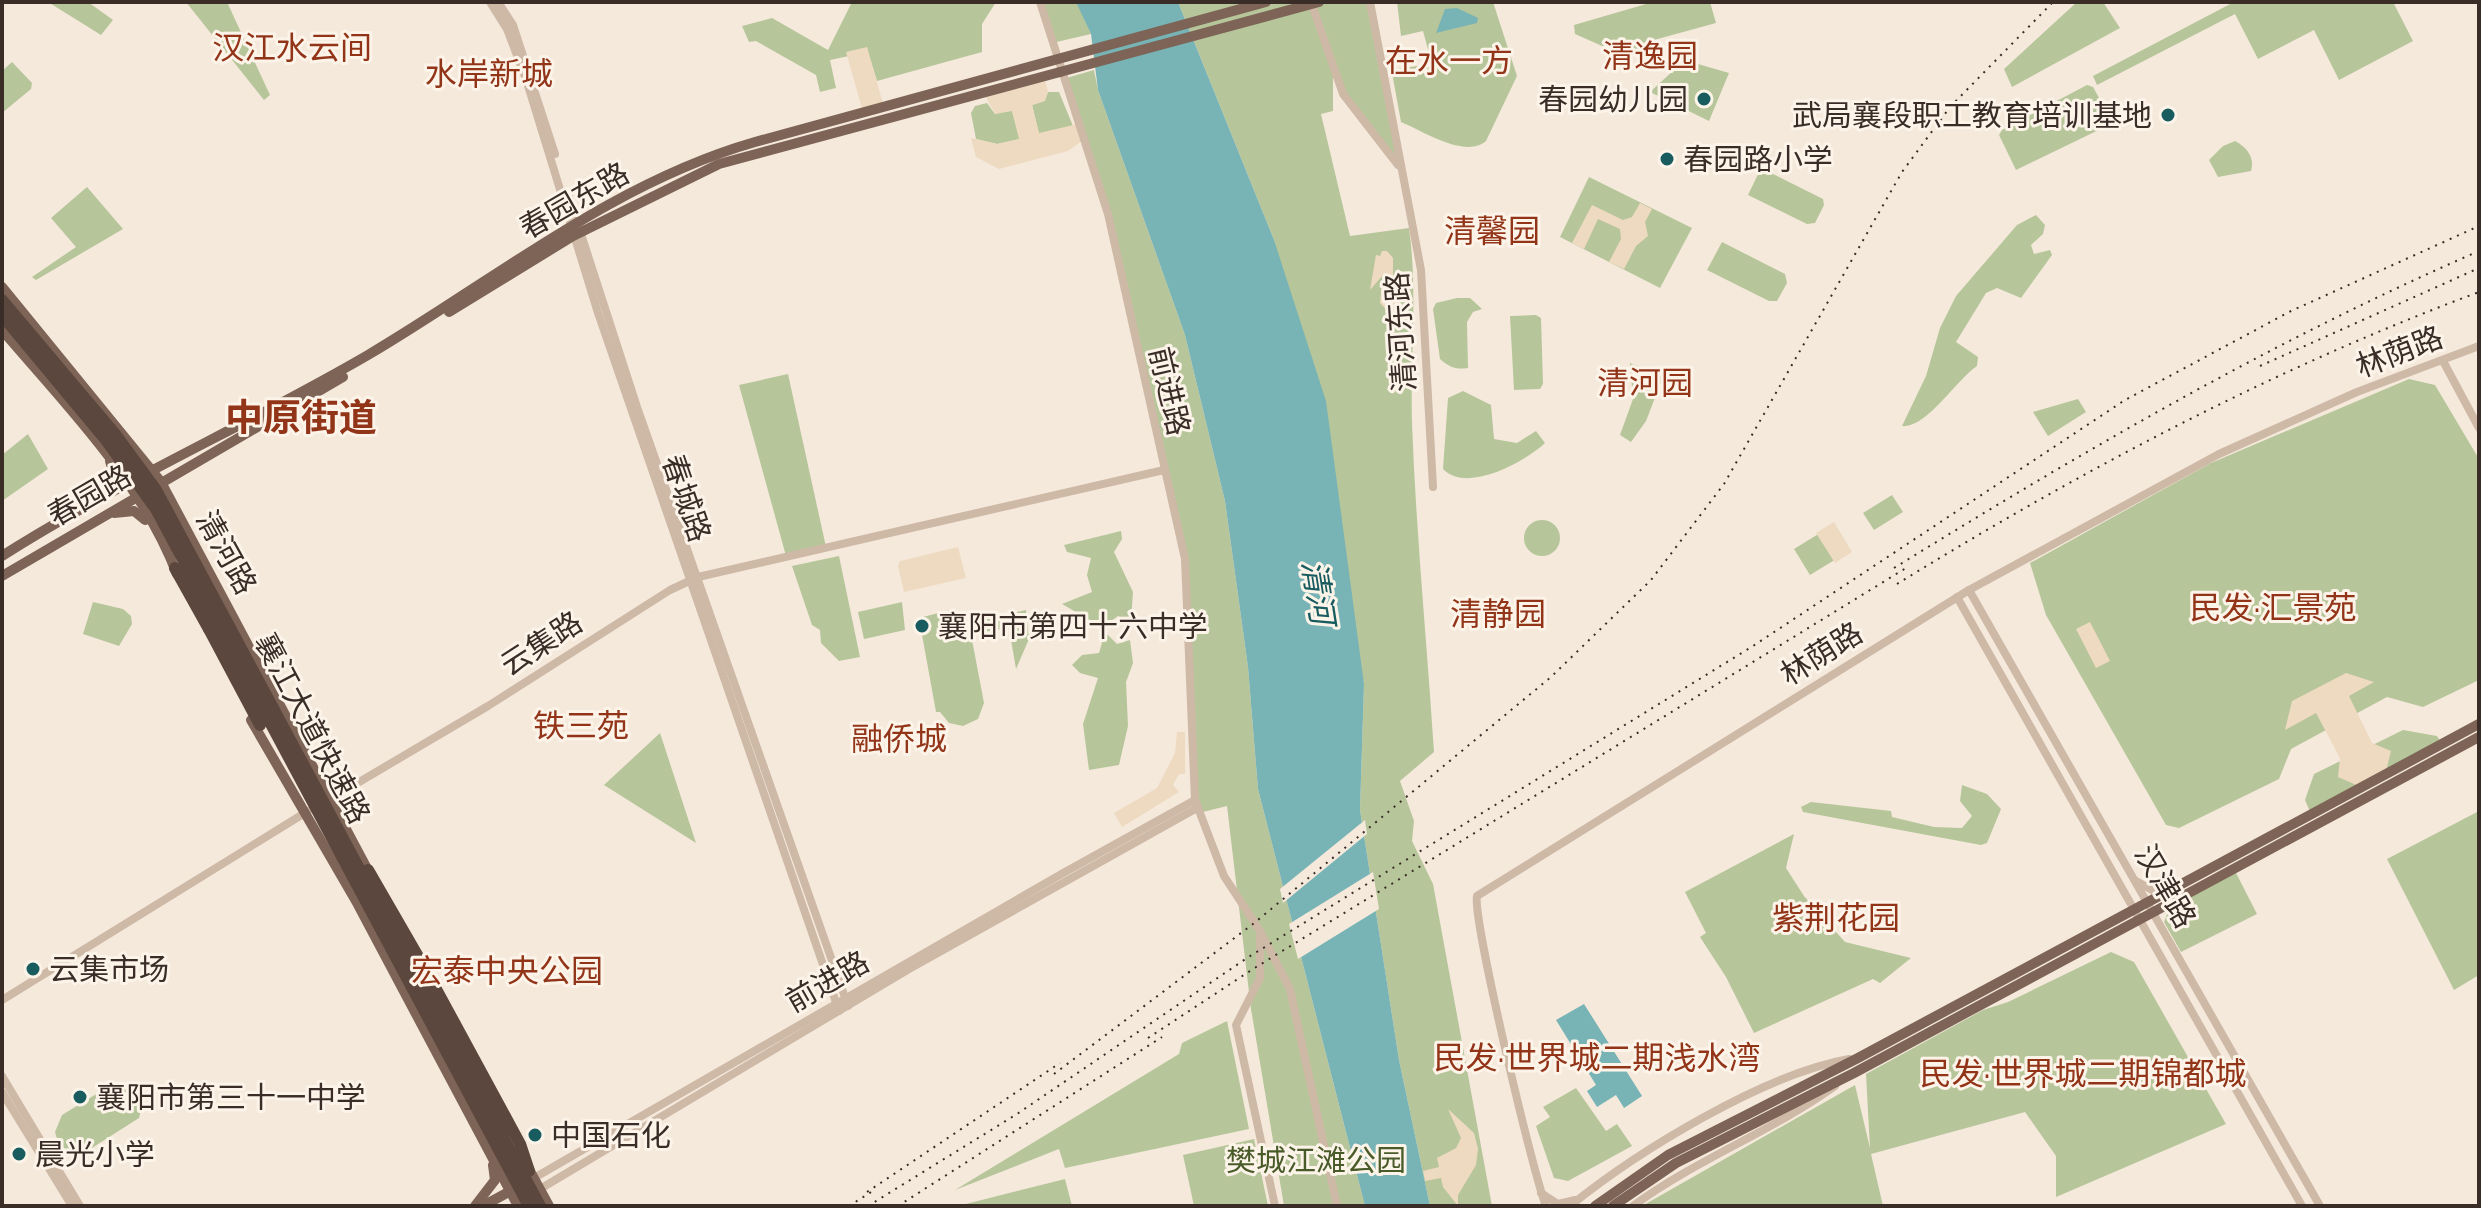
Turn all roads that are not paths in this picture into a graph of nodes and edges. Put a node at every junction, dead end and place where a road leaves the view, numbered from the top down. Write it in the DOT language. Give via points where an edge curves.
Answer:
graph roads {
  1 [pos="490,2"];
  2 [pos="498,2"];
  3 [pos="1040,2"];
  4 [pos="1266,2"];
  5 [pos="1311,2"];
  6 [pos="1319,2"];
  7 [pos="1370,2"];
  8 [pos="1057,59"];
  9 [pos="1060,72"];
  10 [pos="1390,112"];
  11 [pos="1368,125"];
  12 [pos="1403,175"];
  13 [pos="576,229"];
  14 [pos="2,287"];
  15 [pos="2,300"];
  16 [pos="2,315"];
  17 [pos="2,330"];
  18 [pos="2479,346"];
  19 [pos="2443,361"];
  20 [pos="2479,428"];
  21 [pos="136,449"];
  22 [pos="108,455"];
  23 [pos="173,460"];
  24 [pos="151,469"];
  25 [pos="1164,470"];
  26 [pos="180,471"];
  27 [pos="126,482"];
  28 [pos="161,482"];
  29 [pos="1433,487"];
  30 [pos="135,495"];
  31 [pos="101,497"];
  32 [pos="175,507"];
  33 [pos="93,521"];
  34 [pos="2,556"];
  35 [pos="174,565"];
  36 [pos="2,576"];
  37 [pos="694,579"];
  38 [pos="1969,590"];
  39 [pos="1957,597"];
  40 [pos="2479,724"];
  41 [pos="2479,737"];
  42 [pos="1194,779"];
  43 [pos="331,799"];
  44 [pos="1196,804"];
  45 [pos="306,812"];
  46 [pos="1179,812"];
  47 [pos="1201,820"];
  48 [pos="368,870"];
  49 [pos="2135,880"];
  50 [pos="2123,890"];
  51 [pos="2169,896"];
  52 [pos="2150,906"];
  53 [pos="367,907"];
  54 [pos="2137,913"];
  55 [pos="2117,924"];
  56 [pos="2161,927"];
  57 [pos="1260,931"];
  58 [pos="2150,936"];
  59 [pos="2,1000"];
  60 [pos="842,1004"];
  61 [pos="1858,1058"];
  62 [pos="1854,1073"];
  63 [pos="2,1076"];
  64 [pos="2,1092"];
  65 [pos="1754,1115"];
  66 [pos="491,1156"];
  67 [pos="534,1178"];
  68 [pos="540,1189"];
  69 [pos="509,1191"];
  70 [pos="1540,1192"];
  71 [pos="1582,1196"];
  72 [pos="518,1205"];
  73 [pos="72,1206"];
  74 [pos="80,1206"];
  75 [pos="475,1206"];
  76 [pos="483,1206"];
  77 [pos="540,1206"];
  78 [pos="548,1206"];
  79 [pos="1275,1206"];
  80 [pos="1337,1206"];
  81 [pos="1546,1206"];
  82 [pos="1570,1206"];
  83 [pos="1595,1206"];
  84 [pos="1613,1206"];
  85 [pos="1633,1206"];
  86 [pos="2302,1206"];
  87 [pos="2320,1206"];
  1 -- 13 [label="street, 春城路" via="526,79"];
  2 -- 13 [label="street, 春城路" via="513,25 527,65"];
  3 -- 8 [label="street, 前进路"];
  4 -- 8 [label="main road, 春园东路"];
  5 -- 11 [label="street, 清河东路" via="1333,74"];
  6 -- 9 [label="main road, 春园东路, bridge"];
  7 -- 10 [label="street, 清河东路"];
  8 -- 9 [label="street, 前进路"];
  8 -- 13 [label="main road, 春园东路" via="718,152"];
  9 -- 13 [label="main road, 春园东路" via="719,164"];
  9 -- 25 [label="street, 前进路" via="1108,214"];
  10 -- 11 [label="street" via="1385,127"];
  10 -- 12 [label="street, 清河东路"];
  11 -- 12 [label="street, 清河东路"];
  12 -- 29 [label="street, 清河东路" via="1421,270"];
  13 -- 23 [label="main road, 春园东路" via="370,354"];
  13 -- 26 [label="main road, 春园东路" via="231,445"];
  13 -- 37 [label="street, 春城路"];
  14 -- 21 [label="main road, 清河路"];
  15 -- 77 [label="highway, 襄江大道快速路, bridge" via="156,490"];
  16 -- 53 [label="highway, 襄江大道快速路, bridge" via="156,509"];
  17 -- 22 [label="main road, 清河路"];
  18 -- 19 [label="street, 林荫路"];
  19 -- 20 [label="street"];
  19 -- 38 [label="street, 林荫路" via="2357,392 2219,454"];
  21 -- 23 [label="main road" via="155,461"];
  21 -- 24 [label="main road, 清河路"];
  22 -- 27 [label="main road, 清河路"];
  22 -- 31 [label="main road" via="112,468"];
  23 -- 24 [label="main road, 春园东路"];
  24 -- 27 [label="main road, 春园路"];
  24 -- 28 [label="main road, 清河路"];
  25 -- 37 [label="street, 云集路"];
  25 -- 42 [label="street, 前进路" via="1185,559"];
  26 -- 28 [label="main road, 春园东路"];
  26 -- 32 [label="main road" via="171,491"];
  27 -- 30 [label="main road, 清河路"];
  27 -- 31 [label="main road, 春园路"];
  28 -- 30 [label="main road, 春园路"];
  28 -- 32 [label="main road, 清河路"];
  30 -- 33 [label="main road, 春园路"];
  30 -- 35 [label="main road, 清河路"];
  31 -- 34 [label="main road, 春园路"];
  32 -- 43 [label="main road, 清河路"];
  33 -- 35 [label="main road" via="134,511 143,516"];
  33 -- 36 [label="main road, 春园路"];
  35 -- 45 [label="main road, 清河路" via="245,708"];
  35 -- 53 [label="highway, bridge" via="297,794"];
  37 -- 43 [label="street, 云集路"];
  37 -- 60 [label="street, 春城路"];
  38 -- 39 [label="street, 林荫路"];
  38 -- 49 [label="street, 汉津路"];
  39 -- 50 [label="street, 汉津路"];
  39 -- 70 [label="street, 林荫路" via="1477,896"];
  40 -- 51 [label="main road"];
  41 -- 51 [label="main road"];
  42 -- 44 [label="street, 前进路"];
  42 -- 46 [label="street"];
  43 -- 45 [label="street, 云集路"];
  43 -- 48 [label="main road, 清河路"];
  44 -- 46 [label="street, 前进路"];
  44 -- 47 [label="street"];
  45 -- 59 [label="street, 云集路"];
  45 -- 66 [label="main road, 清河路"];
  46 -- 47 [label="street"];
  46 -- 60 [label="street, 前进路"];
  47 -- 57 [label="street" via="1224,876"];
  48 -- 67 [label="main road, 清河路"];
  48 -- 78 [label="highway, bridge" via="520,1144"];
  49 -- 51 [label="street"];
  49 -- 52 [label="street, 汉津路"];
  50 -- 54 [label="street, 汉津路"];
  50 -- 55 [label="street"];
  51 -- 52 [label="main road"];
  51 -- 56 [label="street"];
  52 -- 54 [label="main road"];
  52 -- 56 [label="street, 汉津路"];
  53 -- 72 [label="highway, 襄江大道快速路, bridge"];
  54 -- 55 [label="main road"];
  54 -- 58 [label="street, 汉津路"];
  55 -- 58 [label="street"];
  55 -- 61 [label="main road"];
  55 -- 62 [label="main road"];
  56 -- 87 [label="street, 汉津路"];
  57 -- 79 [label="street" via="1260,978 1236,1025"];
  57 -- 80 [label="street" via="1290,989"];
  58 -- 86 [label="street, 汉津路"];
  60 -- 67 [label="street, 前进路"];
  60 -- 68 [label="street, 前进路"];
  61 -- 65 [label="main road"];
  61 -- 71 [label="street" via="1813,1066 1711,1115"];
  62 -- 65 [label="main road"];
  62 -- 85 [label="street" via="1791,1118 1688,1170"];
  63 -- 74 [label="street"];
  64 -- 73 [label="street"];
  65 -- 83 [label="main road" via="1668,1155"];
  65 -- 84 [label="main road"];
  66 -- 69 [label="main road, 清河路"];
  66 -- 75 [label="main road" via="495,1180"];
  67 -- 68 [label="main road, 清河路"];
  67 -- 69 [label="main road, 前进路"];
  68 -- 72 [label="main road, 前进路"];
  68 -- 78 [label="main road, 清河路"];
  69 -- 72 [label="main road, 清河路"];
  69 -- 76 [label="main road, 前进路"];
  70 -- 71 [label="street" via="1558,1204"];
  70 -- 81 [label="street"];
  71 -- 82 [label="street"];
}
